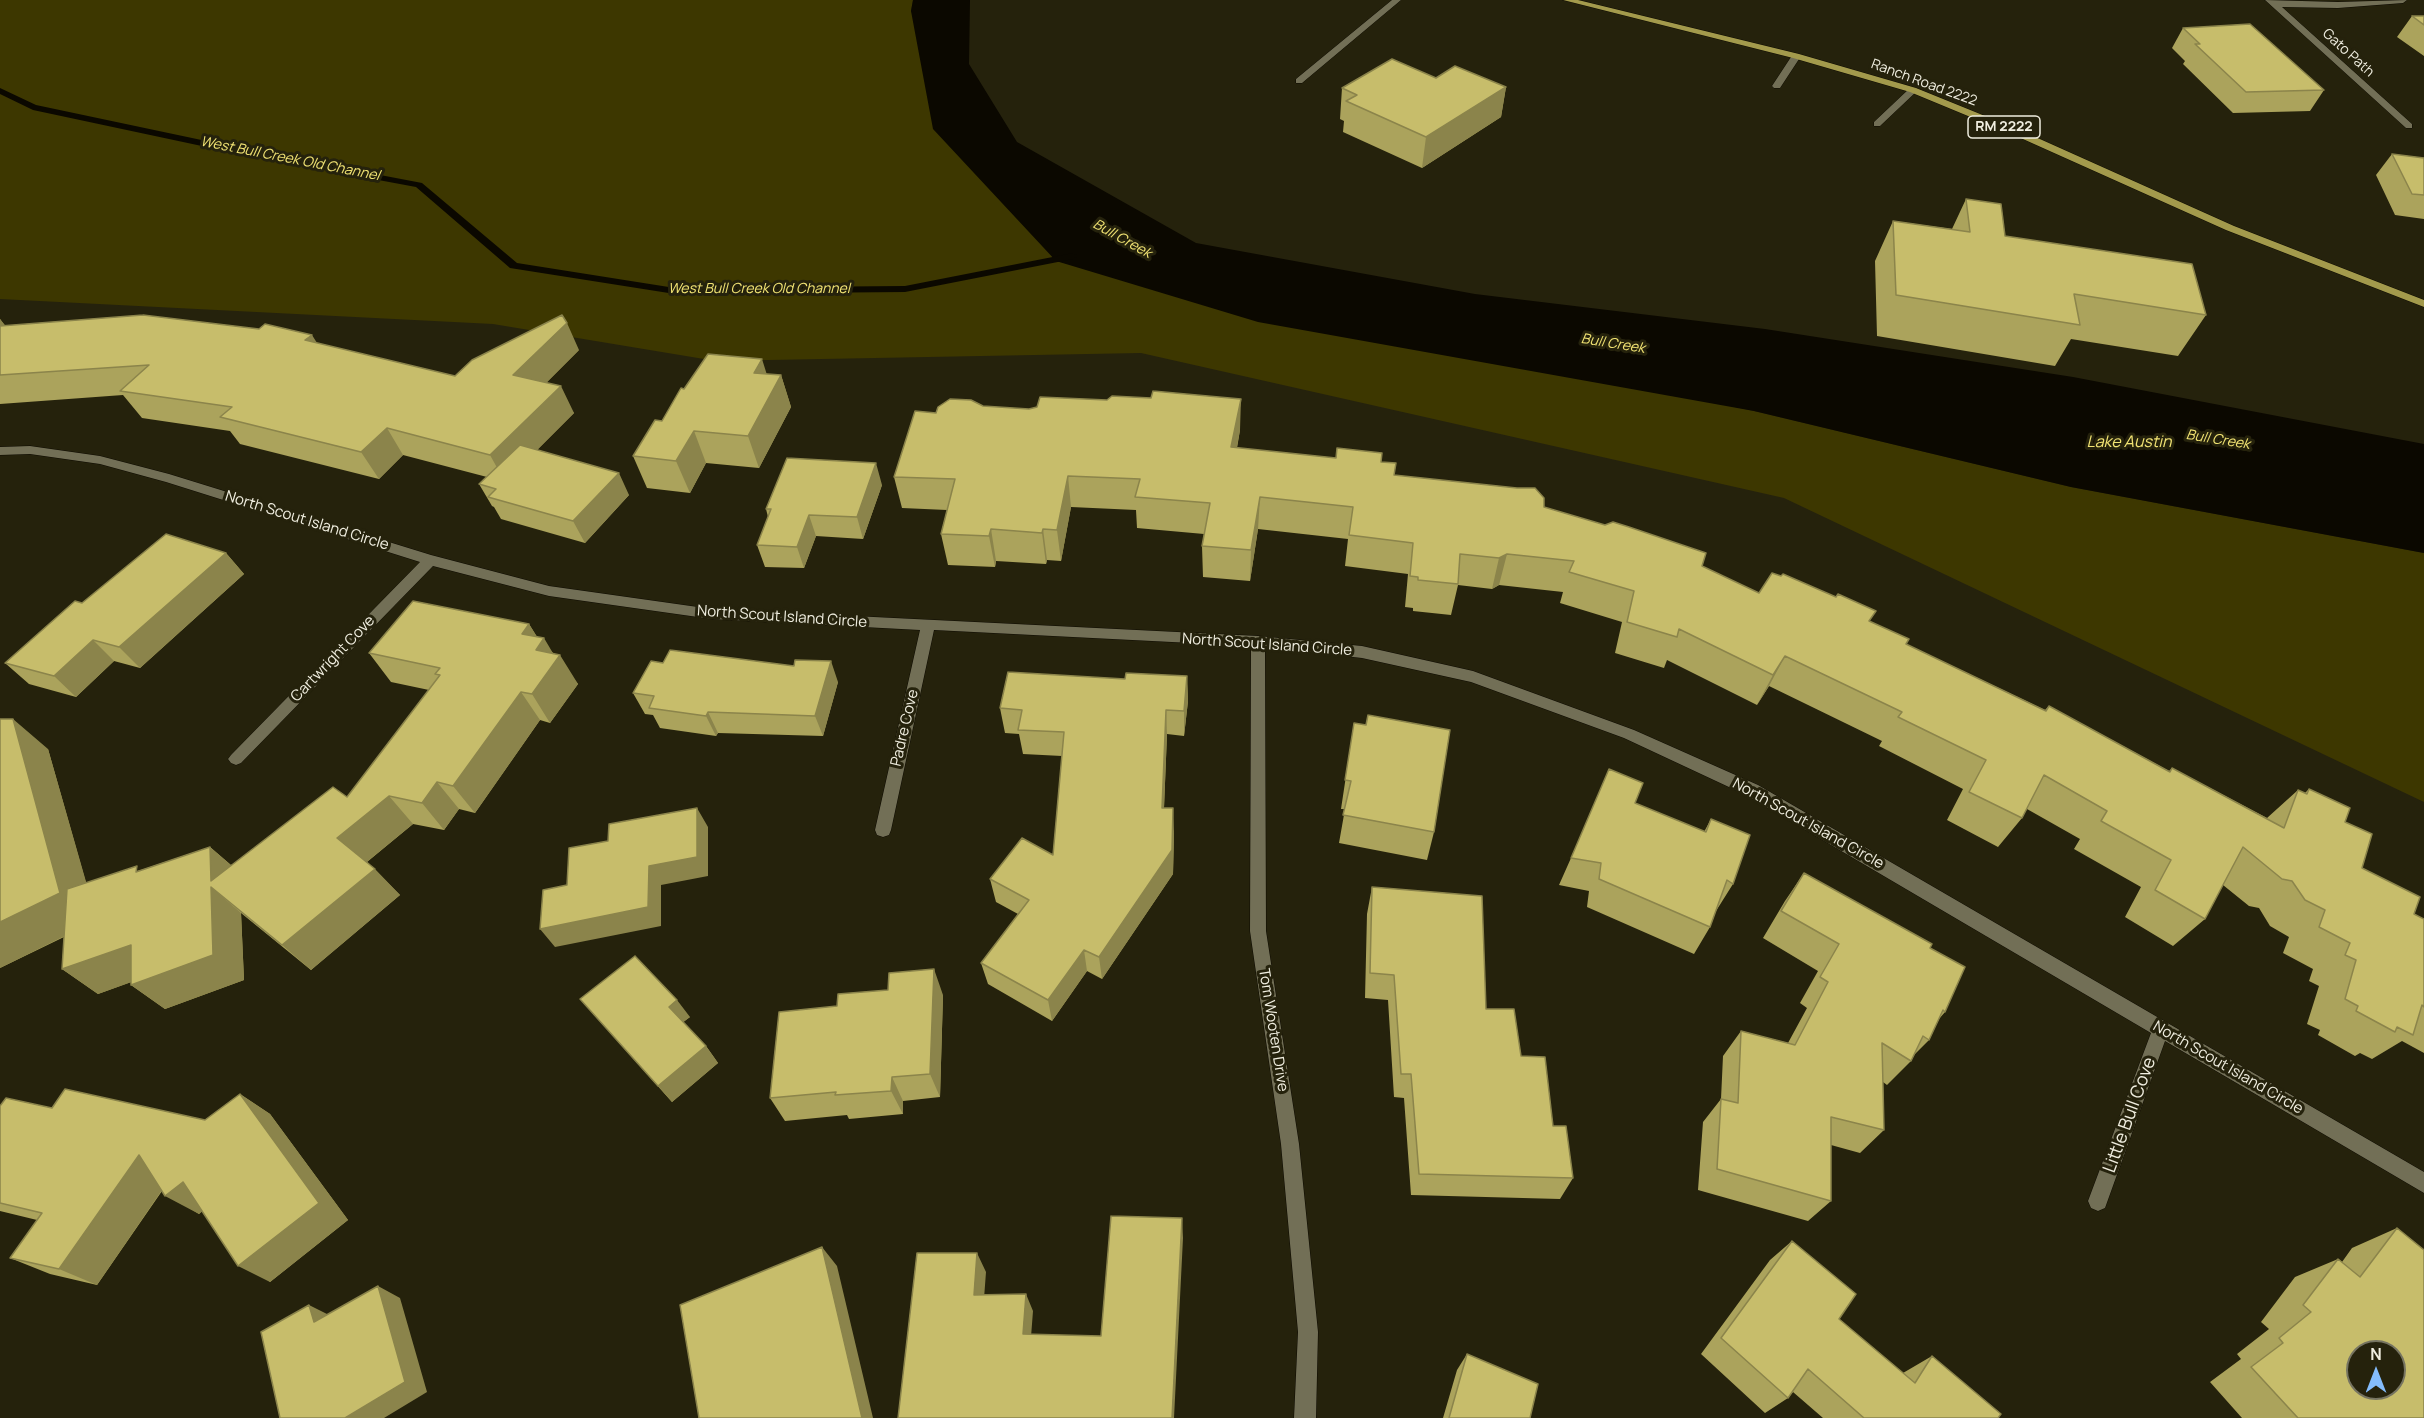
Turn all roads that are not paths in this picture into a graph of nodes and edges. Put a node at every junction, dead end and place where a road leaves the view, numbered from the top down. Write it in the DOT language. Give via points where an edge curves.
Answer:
graph roads {
  1 [pos="1397,0"];
  2 [pos="1567,0"];
  3 [pos="2403,0"];
  4 [pos="2271,2"];
  5 [pos="1796,56"];
  6 [pos="1299,81"];
  7 [pos="1777,86"];
  8 [pos="1913,90"];
  9 [pos="1877,124"];
  10 [pos="2409,126"];
  11 [pos="2424,304"];
  12 [pos="0,451"];
  13 [pos="430,560"];
  14 [pos="928,626"];
  15 [pos="1258,641"];
  16 [pos="236,759"];
  17 [pos="883,830"];
  18 [pos="2161,1029"];
  19 [pos="2424,1183"];
  20 [pos="2098,1201"];
  21 [pos="1305,1418"];
  1 -- 6 [label="street"];
  2 -- 5 [label="main road, Ranch Road 2222 / RM 2222"];
  3 -- 4 [label="street" via="2338,5"];
  4 -- 10 [label="street, Gato Path"];
  5 -- 7 [label="street"];
  5 -- 8 [label="main road, Ranch Road 2222 / RM 2222"];
  8 -- 9 [label="street"];
  8 -- 11 [label="main road, Ranch Road 2222 / RM 2222" via="2230,228"];
  12 -- 13 [label="street, North Scout Island Circle" via="30,450 100,460"];
  13 -- 14 [label="street, North Scout Island Circle" via="549,591 712,614"];
  13 -- 16 [label="street, Cartwright Cove"];
  14 -- 15 [label="street, North Scout Island Circle"];
  14 -- 17 [label="street, Padre Cove"];
  15 -- 18 [label="street, North Scout Island Circle" via="1362,652 1473,677 1629,734 1752,790"];
  15 -- 21 [label="street, Tom Wooten Drive" via="1258,931 1291,1155 1308,1332"];
  18 -- 19 [label="street, North Scout Island Circle"];
  18 -- 20 [label="street, Little Bull Cove"];
}
